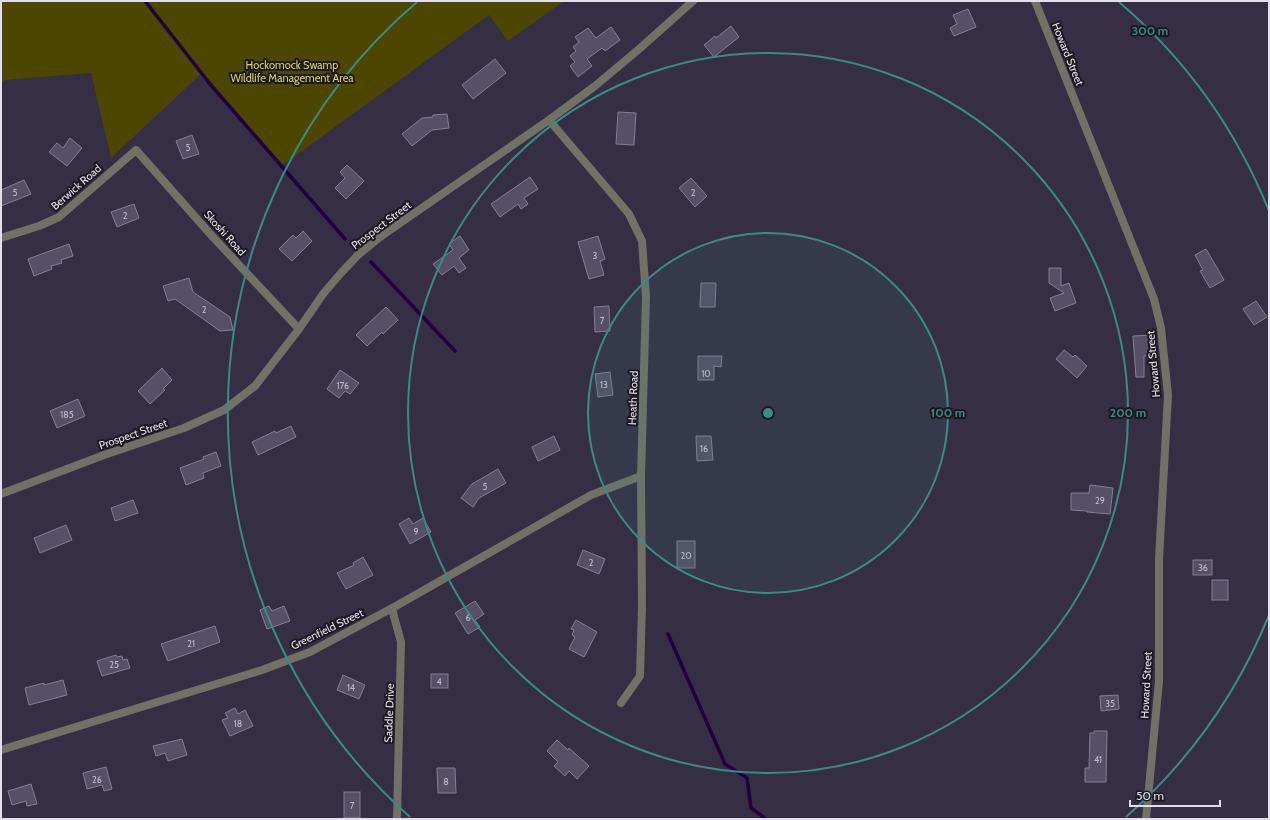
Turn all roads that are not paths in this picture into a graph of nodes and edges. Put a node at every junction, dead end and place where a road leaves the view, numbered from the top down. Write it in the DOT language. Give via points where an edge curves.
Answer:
graph roads {
  1 [pos="693,1"];
  2 [pos="1035,1"];
  3 [pos="549,120"];
  4 [pos="136,150"];
  5 [pos="1,238"];
  6 [pos="299,329"];
  7 [pos="641,476"];
  8 [pos="1,494"];
  9 [pos="392,609"];
  10 [pos="622,704"];
  11 [pos="1,750"];
  12 [pos="397,819"];
  13 [pos="1146,819"];
  1 -- 3 [label="street, Prospect Street" via="595,86"];
  2 -- 13 [label="street, Howard Street" via="1150,290 1162,334 1168,395 1159,559 1159,681"];
  3 -- 6 [label="street, Prospect Street" via="450,187 358,255 323,294"];
  3 -- 7 [label="street, Heath Road" via="629,214 642,241 646,297"];
  4 -- 5 [label="street, Berwick Road" via="59,217"];
  4 -- 6 [label="street, Skoshi Road"];
  6 -- 8 [label="street, Prospect Street" via="255,386 224,410 184,428"];
  7 -- 9 [label="street, Greenfield Street" via="591,496"];
  7 -- 10 [label="street, Heath Road" via="640,676"];
  9 -- 11 [label="street, Greenfield Street" via="310,652 262,670"];
  9 -- 12 [label="street, Saddle Drive" via="401,642"];
}
